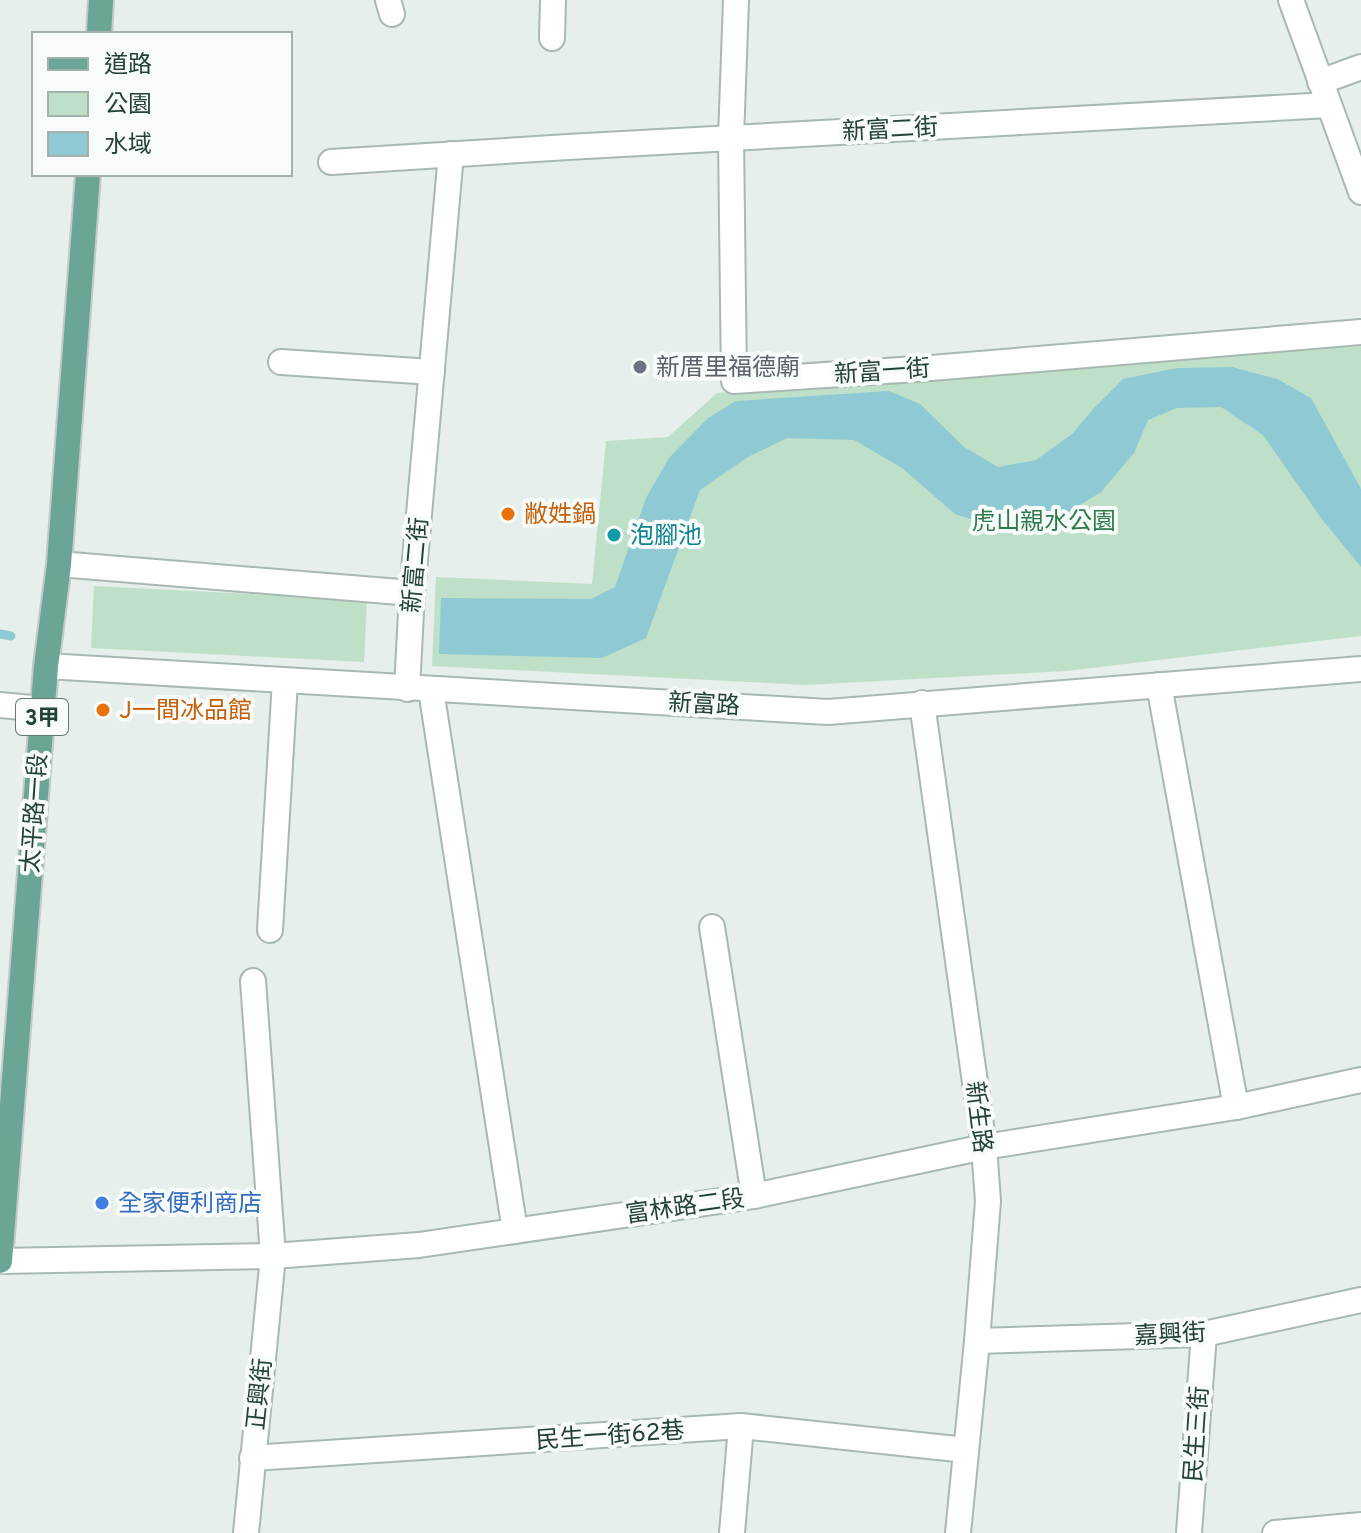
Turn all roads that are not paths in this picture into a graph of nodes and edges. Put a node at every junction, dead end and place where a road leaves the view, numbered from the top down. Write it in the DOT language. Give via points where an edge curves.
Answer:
graph roads {
  1 [pos="101,0"];
  2 [pos="553,0"];
  3 [pos="736,0"];
  4 [pos="1291,0"];
  5 [pos="99,32"];
  6 [pos="552,38"];
  7 [pos="1361,67"];
  8 [pos="1320,82"];
  9 [pos="1329,105"];
  10 [pos="731,138"];
  11 [pos="451,154"];
  12 [pos="331,162"];
  13 [pos="88,176"];
  14 [pos="1361,192"];
  15 [pos="1361,332"];
  16 [pos="281,362"];
  17 [pos="432,372"];
  18 [pos="59,564"];
  19 [pos="412,593"];
  20 [pos="46,666"];
  21 [pos="1361,669"];
  22 [pos="285,681"];
  23 [pos="1159,685"];
  24 [pos="419,689"];
  25 [pos="922,703"];
  26 [pos="0,705"];
  27 [pos="42,709"];
  28 [pos="712,927"];
  29 [pos="270,930"];
  30 [pos="253,981"];
  31 [pos="1361,1080"];
  32 [pos="1236,1107"];
  33 [pos="984,1147"];
  34 [pos="754,1196"];
  35 [pos="515,1231"];
  36 [pos="273,1256"];
  37 [pos="0,1261"];
  38 [pos="1361,1300"];
  39 [pos="1204,1334"];
  40 [pos="977,1341"];
  41 [pos="741,1426"];
  42 [pos="966,1450"];
  43 [pos="252,1458"];
  44 [pos="1361,1525"];
  45 [pos="246,1533"];
  46 [pos="732,1533"];
  47 [pos="958,1533"];
  48 [pos="1189,1533"];
  49 [pos="1275,1533"];
  1 -- 5 [label="main road"];
  2 -- 6 [label="street"];
  3 -- 10 [label="street, 新富一街"];
  4 -- 8 [label="street"];
  7 -- 8 [label="street"];
  8 -- 9 [label="street"];
  9 -- 10 [label="street, 新富二街"];
  9 -- 14 [label="street"];
  10 -- 11 [label="street, 新富二街"];
  10 -- 15 [label="street, 新富一街" via="734,381"];
  11 -- 12 [label="street, 新富二街"];
  11 -- 17 [label="street, 新富二街"];
  13 -- 18 [label="main road, 太平路一段 / 3甲"];
  16 -- 17 [label="street"];
  17 -- 19 [label="street, 新富二街"];
  18 -- 19 [label="street"];
  18 -- 20 [label="main road, 太平路一段 / 3甲"];
  19 -- 24 [label="street, 新富二街"];
  20 -- 22 [label="street, 新富路"];
  20 -- 27 [label="main road, 太平路一段 / 3甲"];
  21 -- 23 [label="street, 新富路"];
  22 -- 24 [label="street, 新富路"];
  22 -- 29 [label="street"];
  23 -- 25 [label="street, 新富路"];
  23 -- 32 [label="street"];
  24 -- 25 [label="street, 新富路" via="828,712"];
  24 -- 35 [label="street, 新富二街"];
  25 -- 33 [label="street, 新生路"];
  26 -- 27 [label="street"];
  27 -- 37 [label="main road, 太平路一段 / 3甲"];
  28 -- 34 [label="street"];
  30 -- 36 [label="street, 正興街"];
  31 -- 32 [label="street, 富林路二段"];
  32 -- 33 [label="street, 富林路二段"];
  33 -- 34 [label="street, 富林路二段"];
  33 -- 40 [label="street, 新生路" via="988,1201"];
  34 -- 35 [label="street, 富林路二段"];
  35 -- 36 [label="street, 富林路二段" via="419,1245"];
  36 -- 37 [label="street, 富林路二段"];
  36 -- 43 [label="street, 正興街"];
  38 -- 39 [label="street, 嘉興街"];
  39 -- 40 [label="street, 嘉興街"];
  39 -- 48 [label="street, 民生三街"];
  40 -- 42 [label="street, 新生路"];
  41 -- 42 [label="street, 民生一街62巷"];
  41 -- 43 [label="street, 民生一街62巷"];
  41 -- 46 [label="street"];
  42 -- 47 [label="street, 新生路"];
  43 -- 45 [label="street, 正興街"];
  44 -- 49 [label="street"];
}
